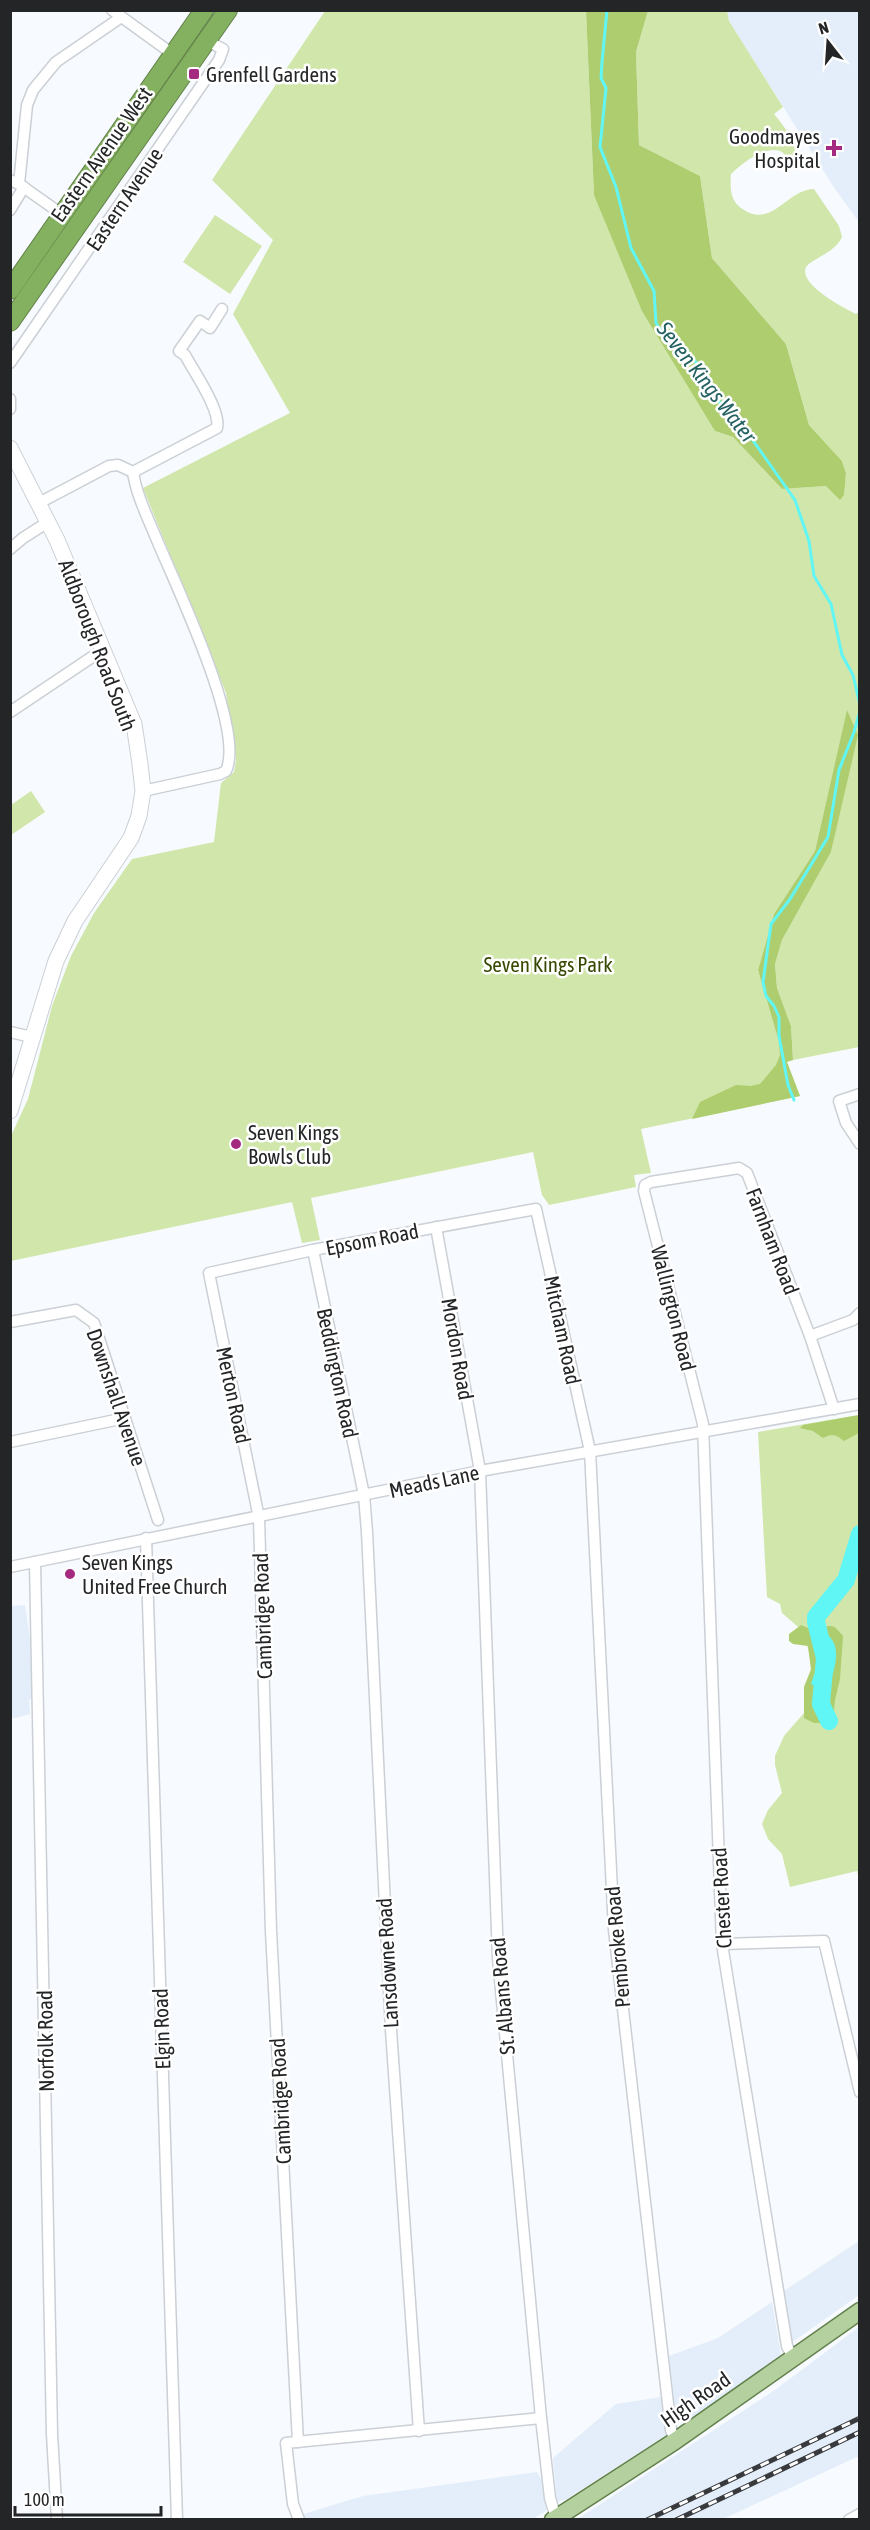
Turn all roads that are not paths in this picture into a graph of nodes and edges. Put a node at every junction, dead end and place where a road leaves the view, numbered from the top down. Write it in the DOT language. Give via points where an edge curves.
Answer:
graph roads {
  1 [pos="204,10"];
  2 [pos="228,10"];
  3 [pos="116,13"];
  4 [pos="206,43"];
  5 [pos="174,56"];
  6 [pos="18,184"];
  7 [pos="10,210"];
  8 [pos="63,215"];
  9 [pos="10,290"];
  10 [pos="222,309"];
  11 [pos="10,322"];
  12 [pos="10,363"];
  13 [pos="10,399"];
  14 [pos="10,409"];
  15 [pos="10,448"];
  16 [pos="134,472"];
  17 [pos="39,503"];
  18 [pos="48,522"];
  19 [pos="10,549"];
  20 [pos="104,649"];
  21 [pos="10,712"];
  22 [pos="143,791"];
  23 [pos="10,1032"];
  24 [pos="32,1037"];
  25 [pos="860,1094"];
  26 [pos="10,1111"];
  27 [pos="860,1144"];
  28 [pos="645,1185"];
  29 [pos="536,1209"];
  30 [pos="436,1227"];
  31 [pos="313,1250"];
  32 [pos="209,1273"];
  33 [pos="860,1313"];
  34 [pos="10,1322"];
  35 [pos="810,1336"];
  36 [pos="860,1404"];
  37 [pos="834,1409"];
  38 [pos="125,1418"];
  39 [pos="704,1432"];
  40 [pos="10,1442"];
  41 [pos="590,1451"];
  42 [pos="480,1471"];
  43 [pos="363,1495"];
  44 [pos="259,1518"];
  45 [pos="158,1520"];
  46 [pos="146,1538"];
  47 [pos="35,1562"];
  48 [pos="10,1567"];
  49 [pos="722,1944"];
  50 [pos="860,2092"];
  51 [pos="860,2311"];
  52 [pos="793,2358"];
  53 [pos="541,2418"];
  54 [pos="419,2431"];
  55 [pos="675,2441"];
  56 [pos="298,2442"];
  57 [pos="860,2514"];
  58 [pos="554,2519"];
  59 [pos="57,2520"];
  60 [pos="177,2520"];
  61 [pos="299,2520"];
  62 [pos="849,2520"];
  1 -- 5 [label="highway, Eastern Avenue West"];
  2 -- 4 [label="highway, Eastern Avenue West"];
  3 -- 5 [label="street"];
  3 -- 6 [label="street" via="56,62 33,90 27,105"];
  4 -- 11 [label="highway, Eastern Avenue West"];
  4 -- 12 [label="street, Eastern Avenue" via="223,49 219,60"];
  5 -- 8 [label="highway, Eastern Avenue West"];
  6 -- 7 [label="street"];
  6 -- 8 [label="street"];
  8 -- 9 [label="highway, Eastern Avenue West"];
  10 -- 16 [label="street" via="210,328 200,321 179,351 185,355 213,407 217,428"];
  13 -- 14 [label="street"];
  15 -- 17 [label="street, Aldborough Road South"];
  16 -- 17 [label="street" via="118,465 109,466"];
  16 -- 22 [label="street" via="146,514 221,696 231,755 226,771 220,774"];
  17 -- 18 [label="street, Aldborough Road South"];
  18 -- 19 [label="street"];
  18 -- 20 [label="street, Aldborough Road South"];
  20 -- 21 [label="street"];
  20 -- 22 [label="street, Aldborough Road South" via="134,724"];
  22 -- 24 [label="street, Aldborough Road South" via="131,838 75,921 56,961"];
  23 -- 24 [label="street"];
  24 -- 26 [label="street, Aldborough Road South"];
  25 -- 27 [label="street" via="839,1101 846,1123"];
  28 -- 35 [label="street, Farnham Road" via="744,1169"];
  28 -- 39 [label="street, Wallington Road"];
  29 -- 30 [label="street, Epsom Road"];
  29 -- 41 [label="street, Mitcham Road"];
  30 -- 31 [label="street, Epsom Road"];
  30 -- 42 [label="street, Mordon Road"];
  31 -- 32 [label="street, Epsom Road"];
  31 -- 43 [label="street, Beddington Road"];
  32 -- 44 [label="street, Merton Road"];
  33 -- 35 [label="street" via="853,1320"];
  34 -- 38 [label="street, Downshall Avenue" via="76,1310 94,1323"];
  35 -- 37 [label="street, Farnham Road"];
  36 -- 37 [label="street, Meads Lane"];
  37 -- 39 [label="street, Meads Lane"];
  38 -- 40 [label="street"];
  38 -- 45 [label="street, Downshall Avenue"];
  39 -- 41 [label="street, Meads Lane"];
  39 -- 49 [label="street, Chester Road"];
  41 -- 42 [label="street, Meads Lane"];
  41 -- 55 [label="street, Pembroke Road" via="614,1930 657,2322"];
  42 -- 43 [label="street, Meads Lane"];
  42 -- 53 [label="street, St. Albans Road" via="498,1958"];
  43 -- 44 [label="street, Meads Lane"];
  43 -- 54 [label="street, Lansdowne Road" via="391,2030"];
  44 -- 46 [label="street, Meads Lane"];
  44 -- 56 [label="street, Cambridge Road" via="271,1931"];
  46 -- 47 [label="street, Meads Lane"];
  46 -- 60 [label="street, Elgin Road"];
  47 -- 48 [label="street, Meads Lane"];
  47 -- 59 [label="street, Norfolk Road"];
  49 -- 50 [label="street" via="824,1941"];
  49 -- 52 [label="street, Chester Road" via="787,2346"];
  51 -- 52 [label="main road, High Road"];
  52 -- 55 [label="main road, High Road"];
  53 -- 54 [label="street"];
  53 -- 58 [label="street, St. Albans Road"];
  54 -- 56 [label="street"];
  55 -- 58 [label="main road, High Road"];
  56 -- 61 [label="street" via="286,2443 292,2504"];
  57 -- 62 [label="street"];
}
